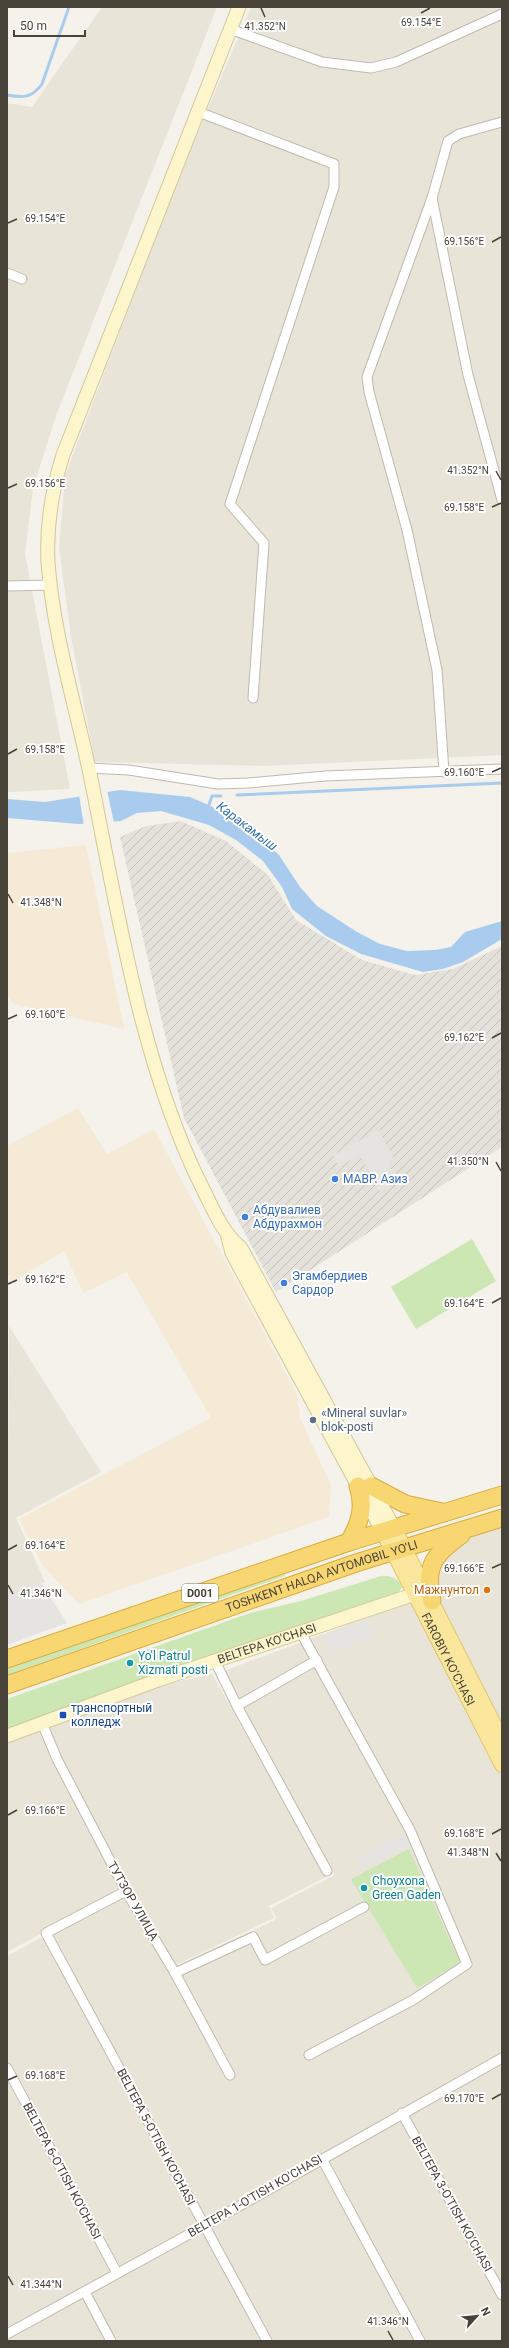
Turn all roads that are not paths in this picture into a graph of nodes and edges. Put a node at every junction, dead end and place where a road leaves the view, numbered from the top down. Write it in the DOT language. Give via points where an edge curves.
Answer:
graph roads {
  1 [pos="239,7"];
  2 [pos="502,14"];
  3 [pos="230,29"];
  4 [pos="196,111"];
  5 [pos="502,122"];
  6 [pos="432,198"];
  7 [pos="7,273"];
  8 [pos="22,279"];
  9 [pos="502,500"];
  10 [pos="50,585"];
  11 [pos="7,586"];
  12 [pos="253,698"];
  13 [pos="88,768"];
  14 [pos="502,769"];
  15 [pos="444,772"];
  16 [pos="365,1486"];
  17 [pos="502,1494"];
  18 [pos="446,1512"];
  19 [pos="502,1518"];
  20 [pos="470,1528"];
  21 [pos="389,1530"];
  22 [pos="349,1542"];
  23 [pos="399,1550"];
  24 [pos="415,1594"];
  25 [pos="432,1601"];
  26 [pos="301,1633"];
  27 [pos="7,1660"];
  28 [pos="318,1660"];
  29 [pos="215,1661"];
  30 [pos="7,1685"];
  31 [pos="237,1706"];
  32 [pos="42,1723"];
  33 [pos="7,1736"];
  34 [pos="502,1740"];
  35 [pos="502,1765"];
  36 [pos="327,1871"];
  37 [pos="126,1891"];
  38 [pos="364,1907"];
  39 [pos="175,1973"];
  40 [pos="309,2055"];
  41 [pos="502,2058"];
  42 [pos="7,2068"];
  43 [pos="230,2075"];
  44 [pos="402,2114"];
  45 [pos="322,2159"];
  46 [pos="204,2226"];
  47 [pos="117,2273"];
  48 [pos="85,2292"];
  49 [pos="502,2295"];
  50 [pos="7,2334"];
  51 [pos="111,2341"];
  52 [pos="267,2341"];
  53 [pos="420,2341"];
  1 -- 3 [label="main road"];
  2 -- 3 [label="street" via="396,62 370,68 322,62"];
  3 -- 4 [label="main road"];
  4 -- 10 [label="main road" via="58,468 48,522"];
  4 -- 12 [label="street" via="334,164 334,186 230,504 264,543"];
  5 -- 6 [label="street" via="459,134 448,141"];
  6 -- 9 [label="street" via="468,375"];
  6 -- 15 [label="street" via="367,377 407,530 437,670"];
  7 -- 8 [label="street"];
  10 -- 11 [label="street"];
  10 -- 13 [label="main road" via="64,666"];
  13 -- 15 [label="street" via="129,770 218,784 325,776"];
  13 -- 16 [label="main road" via="146,1030 167,1102 195,1173 228,1237 241,1248"];
  14 -- 15 [label="street"];
  16 -- 18 [label="highway" via="405,1504"];
  16 -- 21 [label="main road"];
  16 -- 22 [label="highway" via="362,1512"];
  17 -- 18 [label="highway, TOSHKENT HALQA AVTOMOBIL YO'LI / D001"];
  18 -- 21 [label="highway, TOSHKENT HALQA AVTOMOBIL YO'LI / D001"];
  19 -- 20 [label="highway, TOSHKENT HALQA AVTOMOBIL YO'LI / D001"];
  20 -- 23 [label="highway, TOSHKENT HALQA AVTOMOBIL YO'LI / D001"];
  20 -- 25 [label="highway" via="446,1547 433,1562 428,1574"];
  21 -- 22 [label="highway, TOSHKENT HALQA AVTOMOBIL YO'LI / D001"];
  21 -- 23 [label="main road, FAROBIY KO'CHASI"];
  22 -- 27 [label="highway, TOSHKENT HALQA AVTOMOBIL YO'LI / D001"];
  23 -- 24 [label="main road, FAROBIY KO'CHASI"];
  23 -- 25 [label="main road, FAROBIY KO'CHASI"];
  23 -- 30 [label="highway, TOSHKENT HALQA AVTOMOBIL YO'LI / D001"];
  24 -- 26 [label="main road, BELTEPA KO'CHASI"];
  24 -- 35 [label="main road, FAROBIY KO'CHASI"];
  25 -- 34 [label="main road, FAROBIY KO'CHASI"];
  26 -- 28 [label="street"];
  26 -- 29 [label="main road, BELTEPA KO'CHASI"];
  28 -- 31 [label="street"];
  28 -- 40 [label="street" via="410,1830 467,1964 413,2000"];
  29 -- 31 [label="street"];
  29 -- 32 [label="main road, BELTEPA KO'CHASI"];
  31 -- 36 [label="street"];
  32 -- 33 [label="main road, BELTEPA KO'CHASI"];
  32 -- 37 [label="street, ТУТЗОР УЛИЦА" via="57,1759"];
  37 -- 39 [label="street, ТУТЗОР УЛИЦА"];
  37 -- 46 [label="street, BELTEPA 5-O'TISH KO'CHASI" via="46,1933"];
  38 -- 39 [label="street" via="265,1960 253,1937"];
  39 -- 43 [label="street, ТУТЗОР УЛИЦА"];
  41 -- 44 [label="street, BELTEPA 1-O'TISH KO'CHASI"];
  42 -- 47 [label="street, BELTEPA 6-O'TISH KO'CHASI"];
  44 -- 45 [label="street, BELTEPA 1-O'TISH KO'CHASI"];
  44 -- 49 [label="street, BELTEPA 3-O'TISH KO'CHASI"];
  45 -- 46 [label="street, BELTEPA 1-O'TISH KO'CHASI"];
  45 -- 53 [label="street"];
  46 -- 47 [label="street, BELTEPA 1-O'TISH KO'CHASI"];
  46 -- 52 [label="street, BELTEPA 5-O'TISH KO'CHASI"];
  47 -- 48 [label="street, BELTEPA 1-O'TISH KO'CHASI"];
  48 -- 50 [label="street, BELTEPA 1-O'TISH KO'CHASI"];
  48 -- 51 [label="street"];
}
